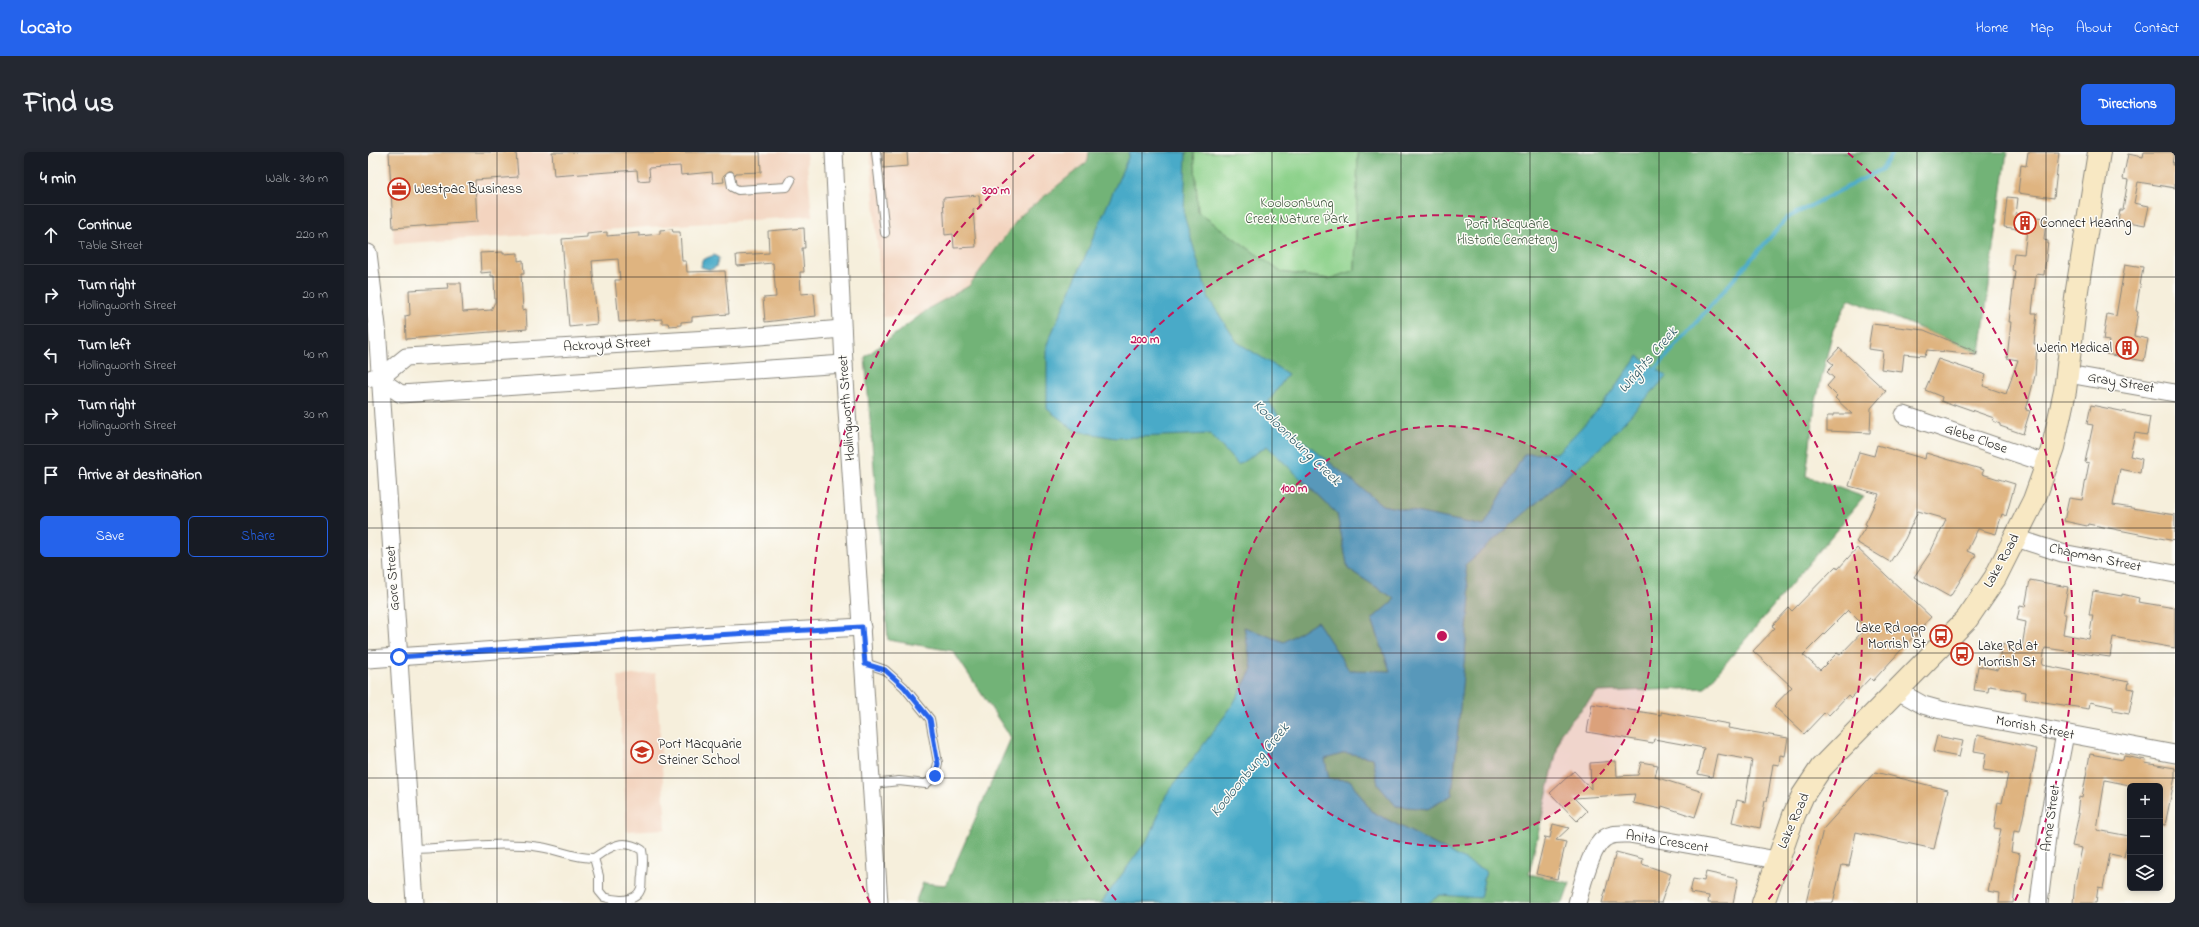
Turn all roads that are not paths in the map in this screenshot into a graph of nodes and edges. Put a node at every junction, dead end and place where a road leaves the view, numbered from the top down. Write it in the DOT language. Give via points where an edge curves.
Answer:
graph roads {
  1 [pos="834,152"];
  2 [pos="876,152"];
  3 [pos="2099,152"];
  4 [pos="730,176"];
  5 [pos="791,180"];
  6 [pos="886,233"];
  7 [pos="368,253"];
  8 [pos="842,329"];
  9 [pos="844,364"];
  10 [pos="2068,374"];
  11 [pos="374,378"];
  12 [pos="2175,393"];
  13 [pos="1904,415"];
  14 [pos="2048,464"];
  15 [pos="2016,538"];
  16 [pos="2175,574"];
  17 [pos="862,627"];
  18 [pos="399,657"];
  19 [pos="368,659"];
  20 [pos="865,664"];
  21 [pos="1898,691"];
  22 [pos="2065,734"];
  23 [pos="2175,754"];
  24 [pos="873,784"];
  25 [pos="412,849"];
  26 [pos="594,858"];
  27 [pos="1777,860"];
  28 [pos="415,903"];
  29 [pos="879,903"];
  30 [pos="1577,903"];
  31 [pos="1763,903"];
  32 [pos="2039,903"];
  1 -- 8 [label="street, Hollingworth Street"];
  2 -- 6 [label="lane"];
  3 -- 10 [label="main road, Lake Road" via="2077,290"];
  4 -- 5 [label="lane" via="732,187 738,190 787,187"];
  7 -- 11 [label="street, Gore Street" via="377,326"];
  8 -- 9 [label="street, Hollingworth Street"];
  8 -- 11 [label="street, Ackroyd Street" via="406,357"];
  9 -- 11 [label="street" via="401,394"];
  9 -- 17 [label="street, Hollingworth Street"];
  10 -- 12 [label="street, Gray Street"];
  10 -- 14 [label="main road, Lake Road"];
  11 -- 18 [label="street, Gore Street"];
  13 -- 14 [label="street, Glebe Close"];
  14 -- 15 [label="main road, Lake Road"];
  15 -- 16 [label="street, Chapman Street" via="2062,553"];
  15 -- 21 [label="main road, Lake Road" via="1995,578 1967,618"];
  17 -- 18 [label="street"];
  17 -- 20 [label="street, Hollingworth Street"];
  18 -- 19 [label="street"];
  18 -- 25 [label="street, Gore Street"];
  20 -- 24 [label="street, Hollingworth Street"];
  20 -- 24 [label="lane" via="885,670 904,687 930,719 938,764 935,776 926,784 899,781"];
  21 -- 22 [label="street, Morrish Street" via="1923,705"];
  21 -- 27 [label="main road, Lake Road" via="1821,768 1803,795"];
  22 -- 23 [label="street, Morrish Street"];
  22 -- 32 [label="street, Anne Street" via="2050,812"];
  24 -- 29 [label="street, Hollingworth Street"];
  25 -- 26 [label="lane" via="541,847 572,857"];
  25 -- 28 [label="street, Gore Street"];
  26 -- 26 [label="lane" via="599,876 599,891 604,896 620,901 634,899 641,888 644,864 642,850 632,844 620,844"];
  27 -- 30 [label="street, Anita Crescent" via="1629,834 1615,834 1604,838 1592,853"];
  27 -- 31 [label="main road, Lake Road"];
}
